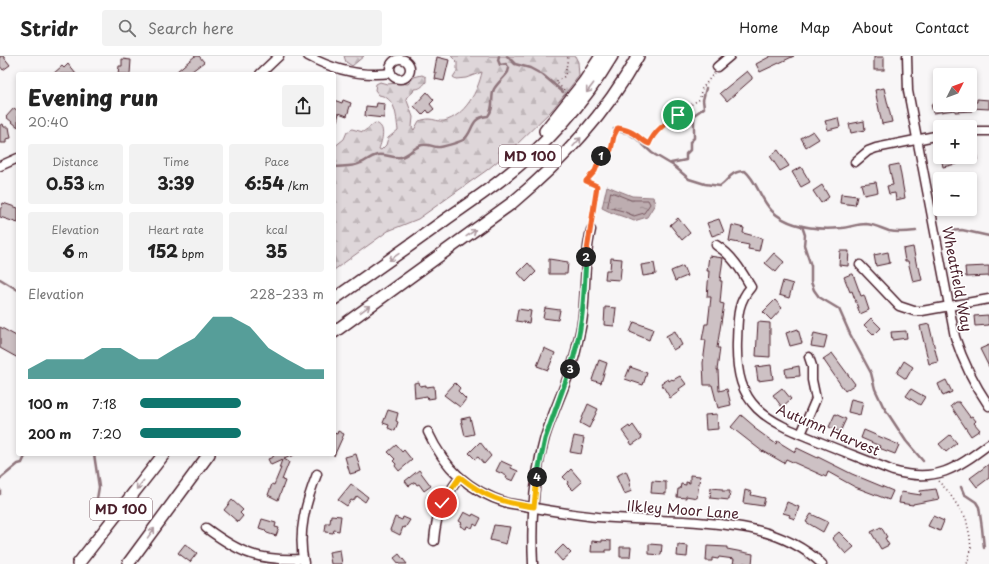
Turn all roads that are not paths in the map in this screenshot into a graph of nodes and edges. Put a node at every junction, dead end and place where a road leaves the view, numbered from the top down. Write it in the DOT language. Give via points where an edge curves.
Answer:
graph roads {
  1 [pos="279,56"];
  2 [pos="308,56"];
  3 [pos="601,56"];
  4 [pos="612,56"];
  5 [pos="638,56"];
  6 [pos="730,56"];
  7 [pos="907,56"];
  8 [pos="717,67"];
  9 [pos="262,72"];
  10 [pos="391,73"];
  11 [pos="977,131"];
  12 [pos="989,131"];
  13 [pos="933,137"];
  14 [pos="917,140"];
  15 [pos="16,159"];
  16 [pos="854,162"];
  17 [pos="0,166"];
  18 [pos="591,230"];
  19 [pos="426,234"];
  20 [pos="716,245"];
  21 [pos="860,265"];
  22 [pos="336,298"];
  23 [pos="989,298"];
  24 [pos="949,306"];
  25 [pos="336,331"];
  26 [pos="809,357"];
  27 [pos="989,406"];
  28 [pos="428,432"];
  29 [pos="801,434"];
  30 [pos="989,444"];
  31 [pos="162,456"];
  32 [pos="208,456"];
  33 [pos="317,474"];
  34 [pos="460,477"];
  35 [pos="534,507"];
  36 [pos="206,528"];
  37 [pos="434,541"];
  38 [pos="304,562"];
  39 [pos="78,564"];
  40 [pos="128,564"];
  41 [pos="533,564"];
  42 [pos="822,564"];
  1 -- 9 [label="street"];
  2 -- 10 [label="street" via="344,71 376,75"];
  3 -- 19 [label="highway" via="562,111 520,159"];
  4 -- 19 [label="highway, MD 100, one-way" via="591,87 546,140 497,183"];
  25 -- 5 [label="highway, MD 100, one-way" via="512,203 539,180 587,131"];
  6 -- 8 [label="street"];
  7 -- 14 [label="street, Wheatfield Way" via="908,91"];
  11 -- 12 [label="street"];
  13 -- 14 [label="street"];
  14 -- 16 [label="street" via="876,148"];
  14 -- 24 [label="street, Wheatfield Way"];
  15 -- 17 [label="street"];
  18 -- 35 [label="street" via="586,256 580,330 575,353 545,439 536,482"];
  19 -- 22 [label="highway, MD 100, one-way"];
  20 -- 29 [label="street, Autumn Harvest" via="739,267 751,287 744,294 738,311 736,358 742,386 766,417"];
  21 -- 24 [label="street" via="899,306 914,311"];
  23 -- 24 [label="street"];
  24 -- 27 [label="street, Wheatfield Way" via="961,356"];
  26 -- 29 [label="street" via="816,399"];
  28 -- 34 [label="street, Ilkley Moor Lane" via="440,457"];
  29 -- 30 [label="street, Autumn Harvest" via="907,475 932,475 957,466"];
  31 -- 39 [label="highway, MD 100, one-way"];
  40 -- 32 [label="highway, MD 100, one-way"];
  33 -- 38 [label="street" via="304,517"];
  34 -- 35 [label="street, Ilkley Moor Lane" via="494,499"];
  34 -- 37 [label="street" via="442,503 435,526"];
  35 -- 41 [label="street"];
  35 -- 42 [label="street, Ilkley Moor Lane" via="596,516 741,526 782,538 800,547"];
  36 -- 38 [label="street" via="238,550 253,555"];
}
